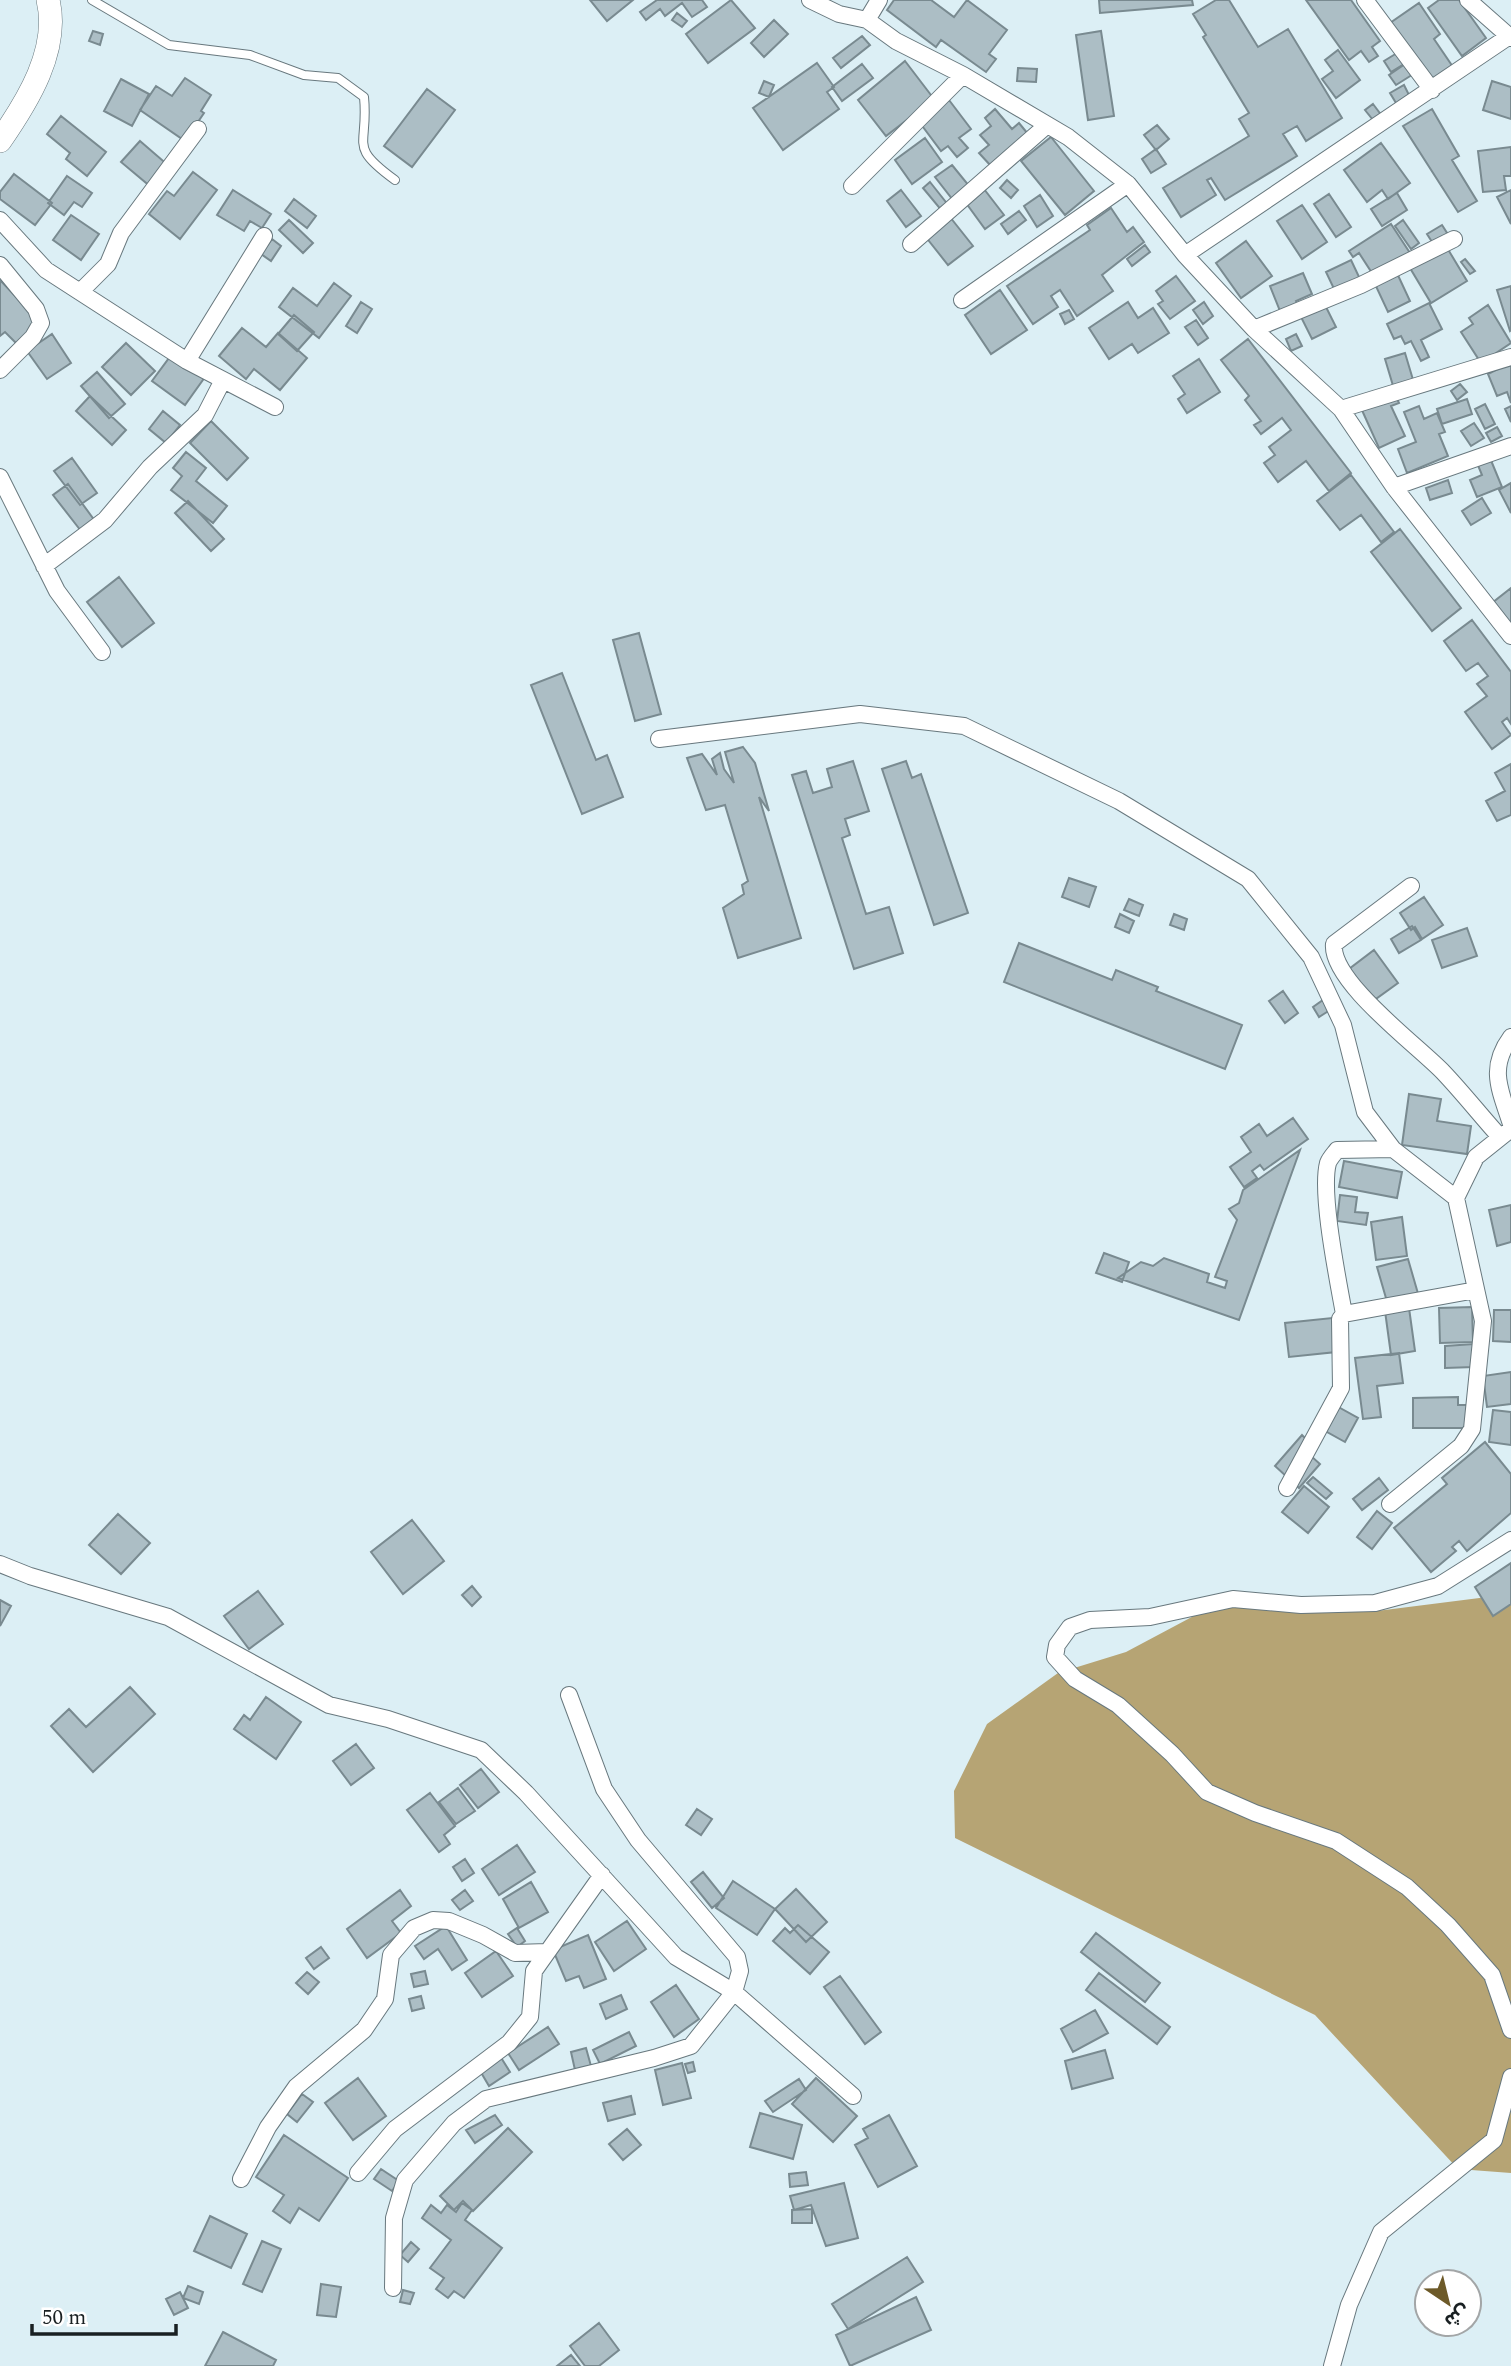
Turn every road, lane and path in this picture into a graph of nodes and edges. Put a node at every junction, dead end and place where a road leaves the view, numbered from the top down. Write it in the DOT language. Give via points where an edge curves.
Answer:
graph roads {
  1 [pos="48,0"];
  2 [pos="92,0"];
  3 [pos="810,0"];
  4 [pos="879,0"];
  5 [pos="1365,0"];
  6 [pos="1468,0"];
  7 [pos="867,20"];
  8 [pos="1510,37"];
  9 [pos="963,75"];
  10 [pos="1432,90"];
  11 [pos="1046,126"];
  12 [pos="198,129"];
  13 [pos="0,141"];
  14 [pos="396,180"];
  15 [pos="1128,184"];
  16 [pos="852,186"];
  17 [pos="0,220"];
  18 [pos="264,236"];
  19 [pos="1454,239"];
  20 [pos="911,244"];
  21 [pos="1185,255"];
  22 [pos="0,265"];
  23 [pos="80,292"];
  24 [pos="962,300"];
  25 [pos="1254,329"];
  26 [pos="1511,358"];
  27 [pos="187,361"];
  28 [pos="0,370"];
  29 [pos="223,380"];
  30 [pos="275,407"];
  31 [pos="1341,409"];
  32 [pos="1511,446"];
  33 [pos="0,477"];
  34 [pos="1394,487"];
  35 [pos="44,566"];
  36 [pos="1511,636"];
  37 [pos="102,652"];
  38 [pos="659,739"];
  39 [pos="1411,886"];
  40 [pos="1511,1037"];
  41 [pos="1507,1130"];
  42 [pos="1393,1149"];
  43 [pos="1455,1198"];
  44 [pos="1476,1290"];
  45 [pos="1344,1314"];
  46 [pos="1287,1488"];
  47 [pos="1390,1504"];
  48 [pos="1511,1540"];
  49 [pos="0,1564"];
  50 [pos="569,1695"];
  51 [pos="602,1875"];
  52 [pos="547,1952"];
  53 [pos="734,1992"];
  54 [pos="1511,2029"];
  55 [pos="1511,2077"];
  56 [pos="853,2096"];
  57 [pos="358,2173"];
  58 [pos="241,2179"];
  59 [pos="393,2288"];
  60 [pos="1332,2366"];
  1 -- 13 [label="main road" via="51,13 43,66"];
  2 -- 14 [label="lane" via="169,45 250,55 304,75 338,78 364,97 362,148 371,163"];
  3 -- 7 [label="street" via="839,14"];
  4 -- 7 [label="street"];
  5 -- 10 [label="street"];
  6 -- 8 [label="street"];
  7 -- 9 [label="street" via="896,41"];
  8 -- 10 [label="street"];
  9 -- 11 [label="street"];
  9 -- 16 [label="street"];
  10 -- 21 [label="street"];
  11 -- 15 [label="street" via="1068,137"];
  11 -- 20 [label="street"];
  12 -- 23 [label="street" via="121,233 108,264"];
  15 -- 21 [label="street"];
  15 -- 24 [label="street"];
  17 -- 23 [label="street" via="46,270"];
  18 -- 27 [label="street"];
  19 -- 25 [label="street" via="1361,285"];
  21 -- 25 [label="street"];
  22 -- 28 [label="street" via="36,309 41,323"];
  23 -- 27 [label="street"];
  25 -- 31 [label="street"];
  26 -- 31 [label="street"];
  27 -- 29 [label="street"];
  29 -- 30 [label="street"];
  29 -- 35 [label="street" via="205,415 150,467 105,520"];
  31 -- 34 [label="street"];
  32 -- 34 [label="street"];
  33 -- 35 [label="street"];
  34 -- 36 [label="street"];
  35 -- 37 [label="street"];
  38 -- 42 [label="street" via="860,714 964,726 1119,801 1248,879 1311,957 1343,1025 1364,1112"];
  39 -- 41 [label="street" via="1334,944 1333,954 1361,996"];
  40 -- 41 [label="street" via="1500,1051 1496,1080"];
  41 -- 43 [label="street" via="1476,1157"];
  42 -- 43 [label="street"];
  42 -- 45 [label="street" via="1337,1150 1329,1160 1331,1238"];
  43 -- 44 [label="street"];
  44 -- 45 [label="street"];
  44 -- 47 [label="street" via="1483,1321 1472,1429 1461,1446"];
  45 -- 46 [label="street" via="1340,1318 1342,1388"];
  48 -- 54 [label="street" via="1438,1586 1375,1603 1301,1605 1233,1599 1150,1617 1090,1620 1070,1627 1056,1645 1055,1657 1075,1679 1118,1705 1206,1792 1336,1841 1406,1887 1492,1975"];
  49 -- 51 [label="street" via="168,1617 328,1705 481,1750"];
  50 -- 53 [label="street" via="604,1789 638,1840 737,1957 740,1971"];
  51 -- 52 [label="street"];
  51 -- 53 [label="street" via="676,1958"];
  52 -- 57 [label="street" via="534,1971 530,2017 509,2043 395,2129"];
  52 -- 58 [label="street" via="515,1953 449,1921 433,1920 414,1928 391,1955 385,1999 364,2031 296,2087 268,2127"];
  53 -- 56 [label="street"];
  53 -- 59 [label="street" via="691,2046 486,2099 454,2123 405,2180 394,2218"];
  55 -- 60 [label="street" via="1494,2140 1381,2232 1349,2305"];
}
